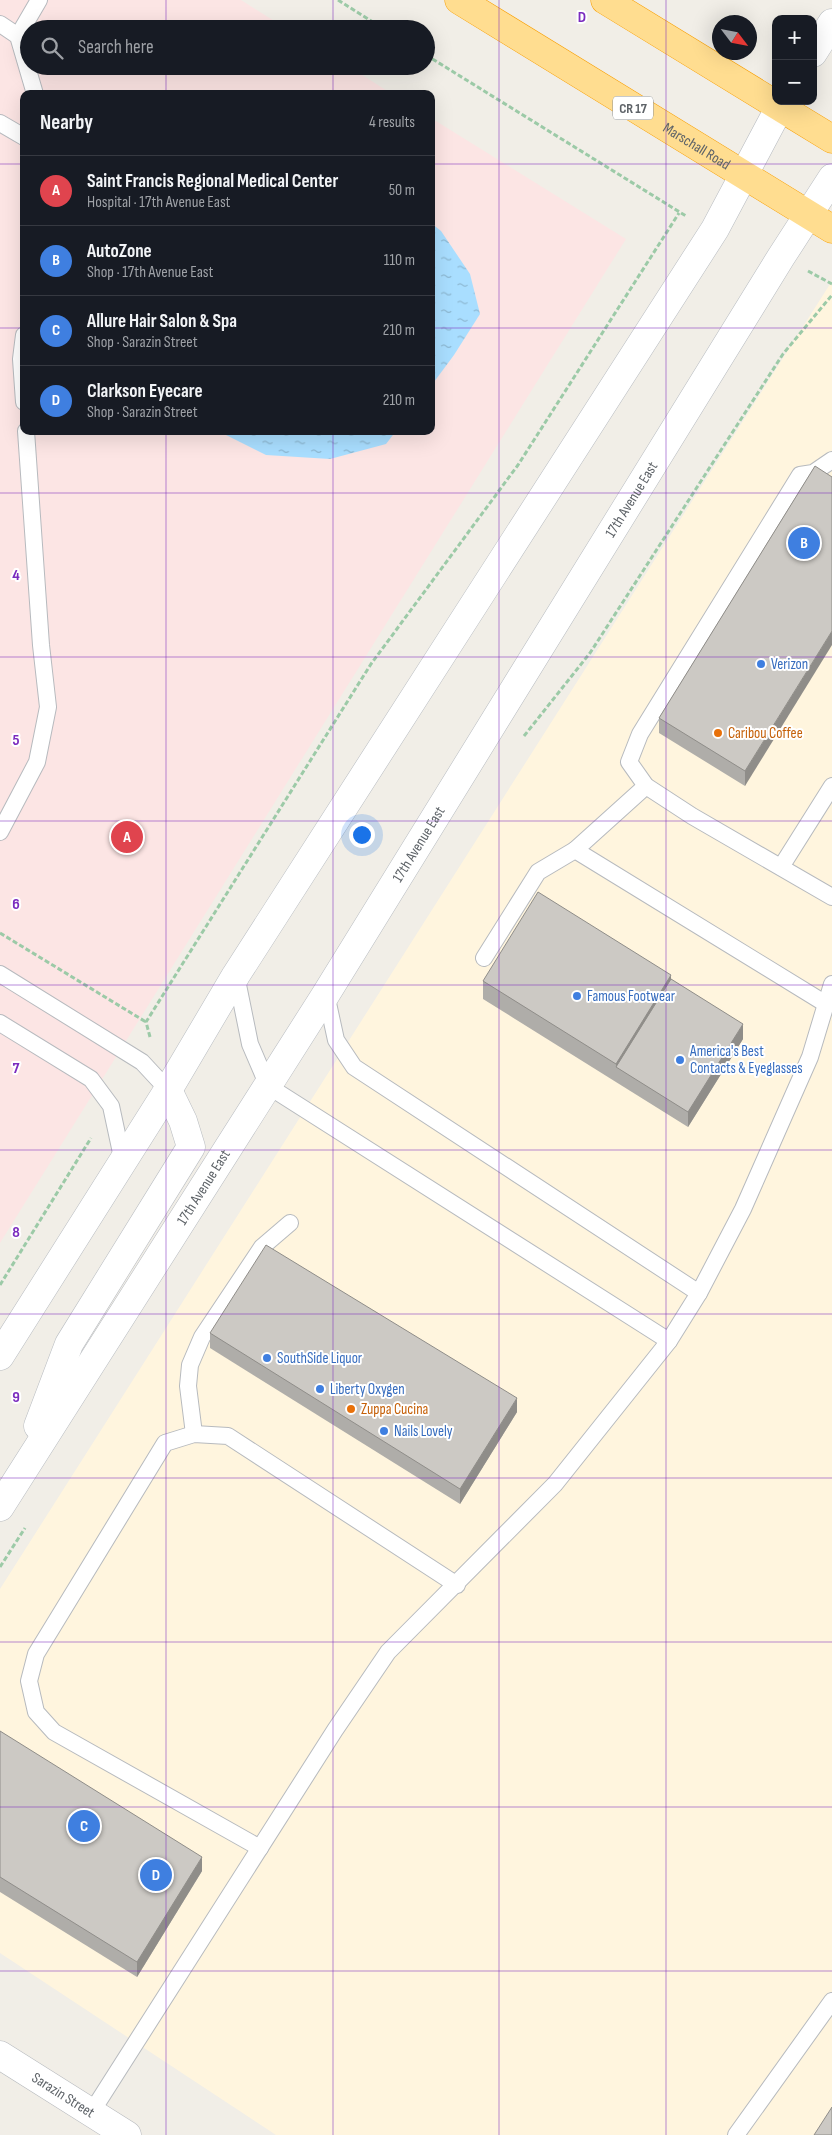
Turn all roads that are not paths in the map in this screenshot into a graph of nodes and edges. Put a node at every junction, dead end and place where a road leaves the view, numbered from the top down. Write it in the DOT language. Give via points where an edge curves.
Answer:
graph roads {
  1 [pos="39,0"];
  2 [pos="459,0"];
  3 [pos="606,0"];
  4 [pos="27,20"];
  5 [pos="832,23"];
  6 [pos="0,24"];
  7 [pos="20,33"];
  8 [pos="18,36"];
  9 [pos="20,43"];
  10 [pos="817,47"];
  11 [pos="29,75"];
  12 [pos="34,90"];
  13 [pos="772,98"];
  14 [pos="781,105"];
  15 [pos="783,105"];
  16 [pos="0,123"];
  17 [pos="20,135"];
  18 [pos="832,139"];
  19 [pos="744,176"];
  20 [pos="832,178"];
  21 [pos="807,214"];
  22 [pos="832,229"];
  23 [pos="26,435"];
  24 [pos="832,460"];
  25 [pos="646,786"];
  26 [pos="832,786"];
  27 [pos="0,832"];
  28 [pos="575,850"];
  29 [pos="781,867"];
  30 [pos="832,897"];
  31 [pos="484,958"];
  32 [pos="0,974"];
  33 [pos="236,975"];
  34 [pos="832,984"];
  35 [pos="326,994"];
  36 [pos="826,1004"];
  37 [pos="0,1023"];
  38 [pos="268,1086"];
  39 [pos="168,1090"];
  40 [pos="123,1162"];
  41 [pos="290,1223"];
  42 [pos="699,1292"];
  43 [pos="669,1341"];
  44 [pos="0,1356"];
  45 [pos="194,1434"];
  46 [pos="16,1481"];
  47 [pos="0,1507"];
  48 [pos="457,1585"];
  49 [pos="260,1848"];
  50 [pos="832,2001"];
  51 [pos="0,2054"];
  52 [pos="91,2113"];
  53 [pos="127,2135"];
  54 [pos="736,2135"];
  1 -- 4 [label="lane"];
  2 -- 19 [label="highway, Marschall Road / CR 17"];
  3 -- 13 [label="highway"];
  5 -- 10 [label="street"];
  6 -- 8 [label="lane"];
  7 -- 8 [label="lane"];
  8 -- 9 [label="lane"];
  11 -- 12 [label="lane"];
  14 -- 19 [label="street"];
  15 -- 18 [label="highway"];
  16 -- 17 [label="lane"];
  19 -- 21 [label="highway, Marschall Road / CR 17"];
  19 -- 33 [label="street" via="715,229"];
  20 -- 21 [label="street, 17th Avenue East"];
  21 -- 22 [label="highway, Marschall Road / CR 17"];
  21 -- 35 [label="street, 17th Avenue East"];
  23 -- 27 [label="lane" via="48,707 38,762"];
  24 -- 25 [label="lane" via="813,473 800,476 640,734 629,762"];
  25 -- 28 [label="lane"];
  25 -- 29 [label="lane"];
  26 -- 29 [label="lane"];
  28 -- 31 [label="lane" via="538,872"];
  28 -- 36 [label="lane"];
  29 -- 30 [label="lane"];
  32 -- 39 [label="lane" via="142,1062"];
  33 -- 38 [label="lane" via="250,1044"];
  33 -- 39 [label="street"];
  34 -- 36 [label="lane"];
  35 -- 38 [label="street, 17th Avenue East"];
  35 -- 42 [label="lane" via="336,1040 354,1067"];
  36 -- 42 [label="lane" via="806,1066 743,1209"];
  37 -- 40 [label="lane" via="91,1079 111,1106"];
  38 -- 43 [label="lane"];
  38 -- 46 [label="street, 17th Avenue East"];
  39 -- 40 [label="street"];
  39 -- 46 [label="street" via="191,1147 69,1344"];
  40 -- 44 [label="street"];
  41 -- 45 [label="lane" via="262,1247 202,1337 190,1364 188,1386"];
  42 -- 43 [label="lane"];
  43 -- 48 [label="lane" via="556,1484"];
  45 -- 48 [label="lane" via="228,1436"];
  45 -- 49 [label="lane" via="165,1443 36,1654 29,1681 36,1712 54,1732"];
  46 -- 47 [label="street, 17th Avenue East"];
  48 -- 49 [label="lane" via="388,1652"];
  49 -- 52 [label="lane"];
  50 -- 54 [label="lane"];
  51 -- 52 [label="street, Sarazin Street"];
  52 -- 53 [label="street, Sarazin Street"];
}
